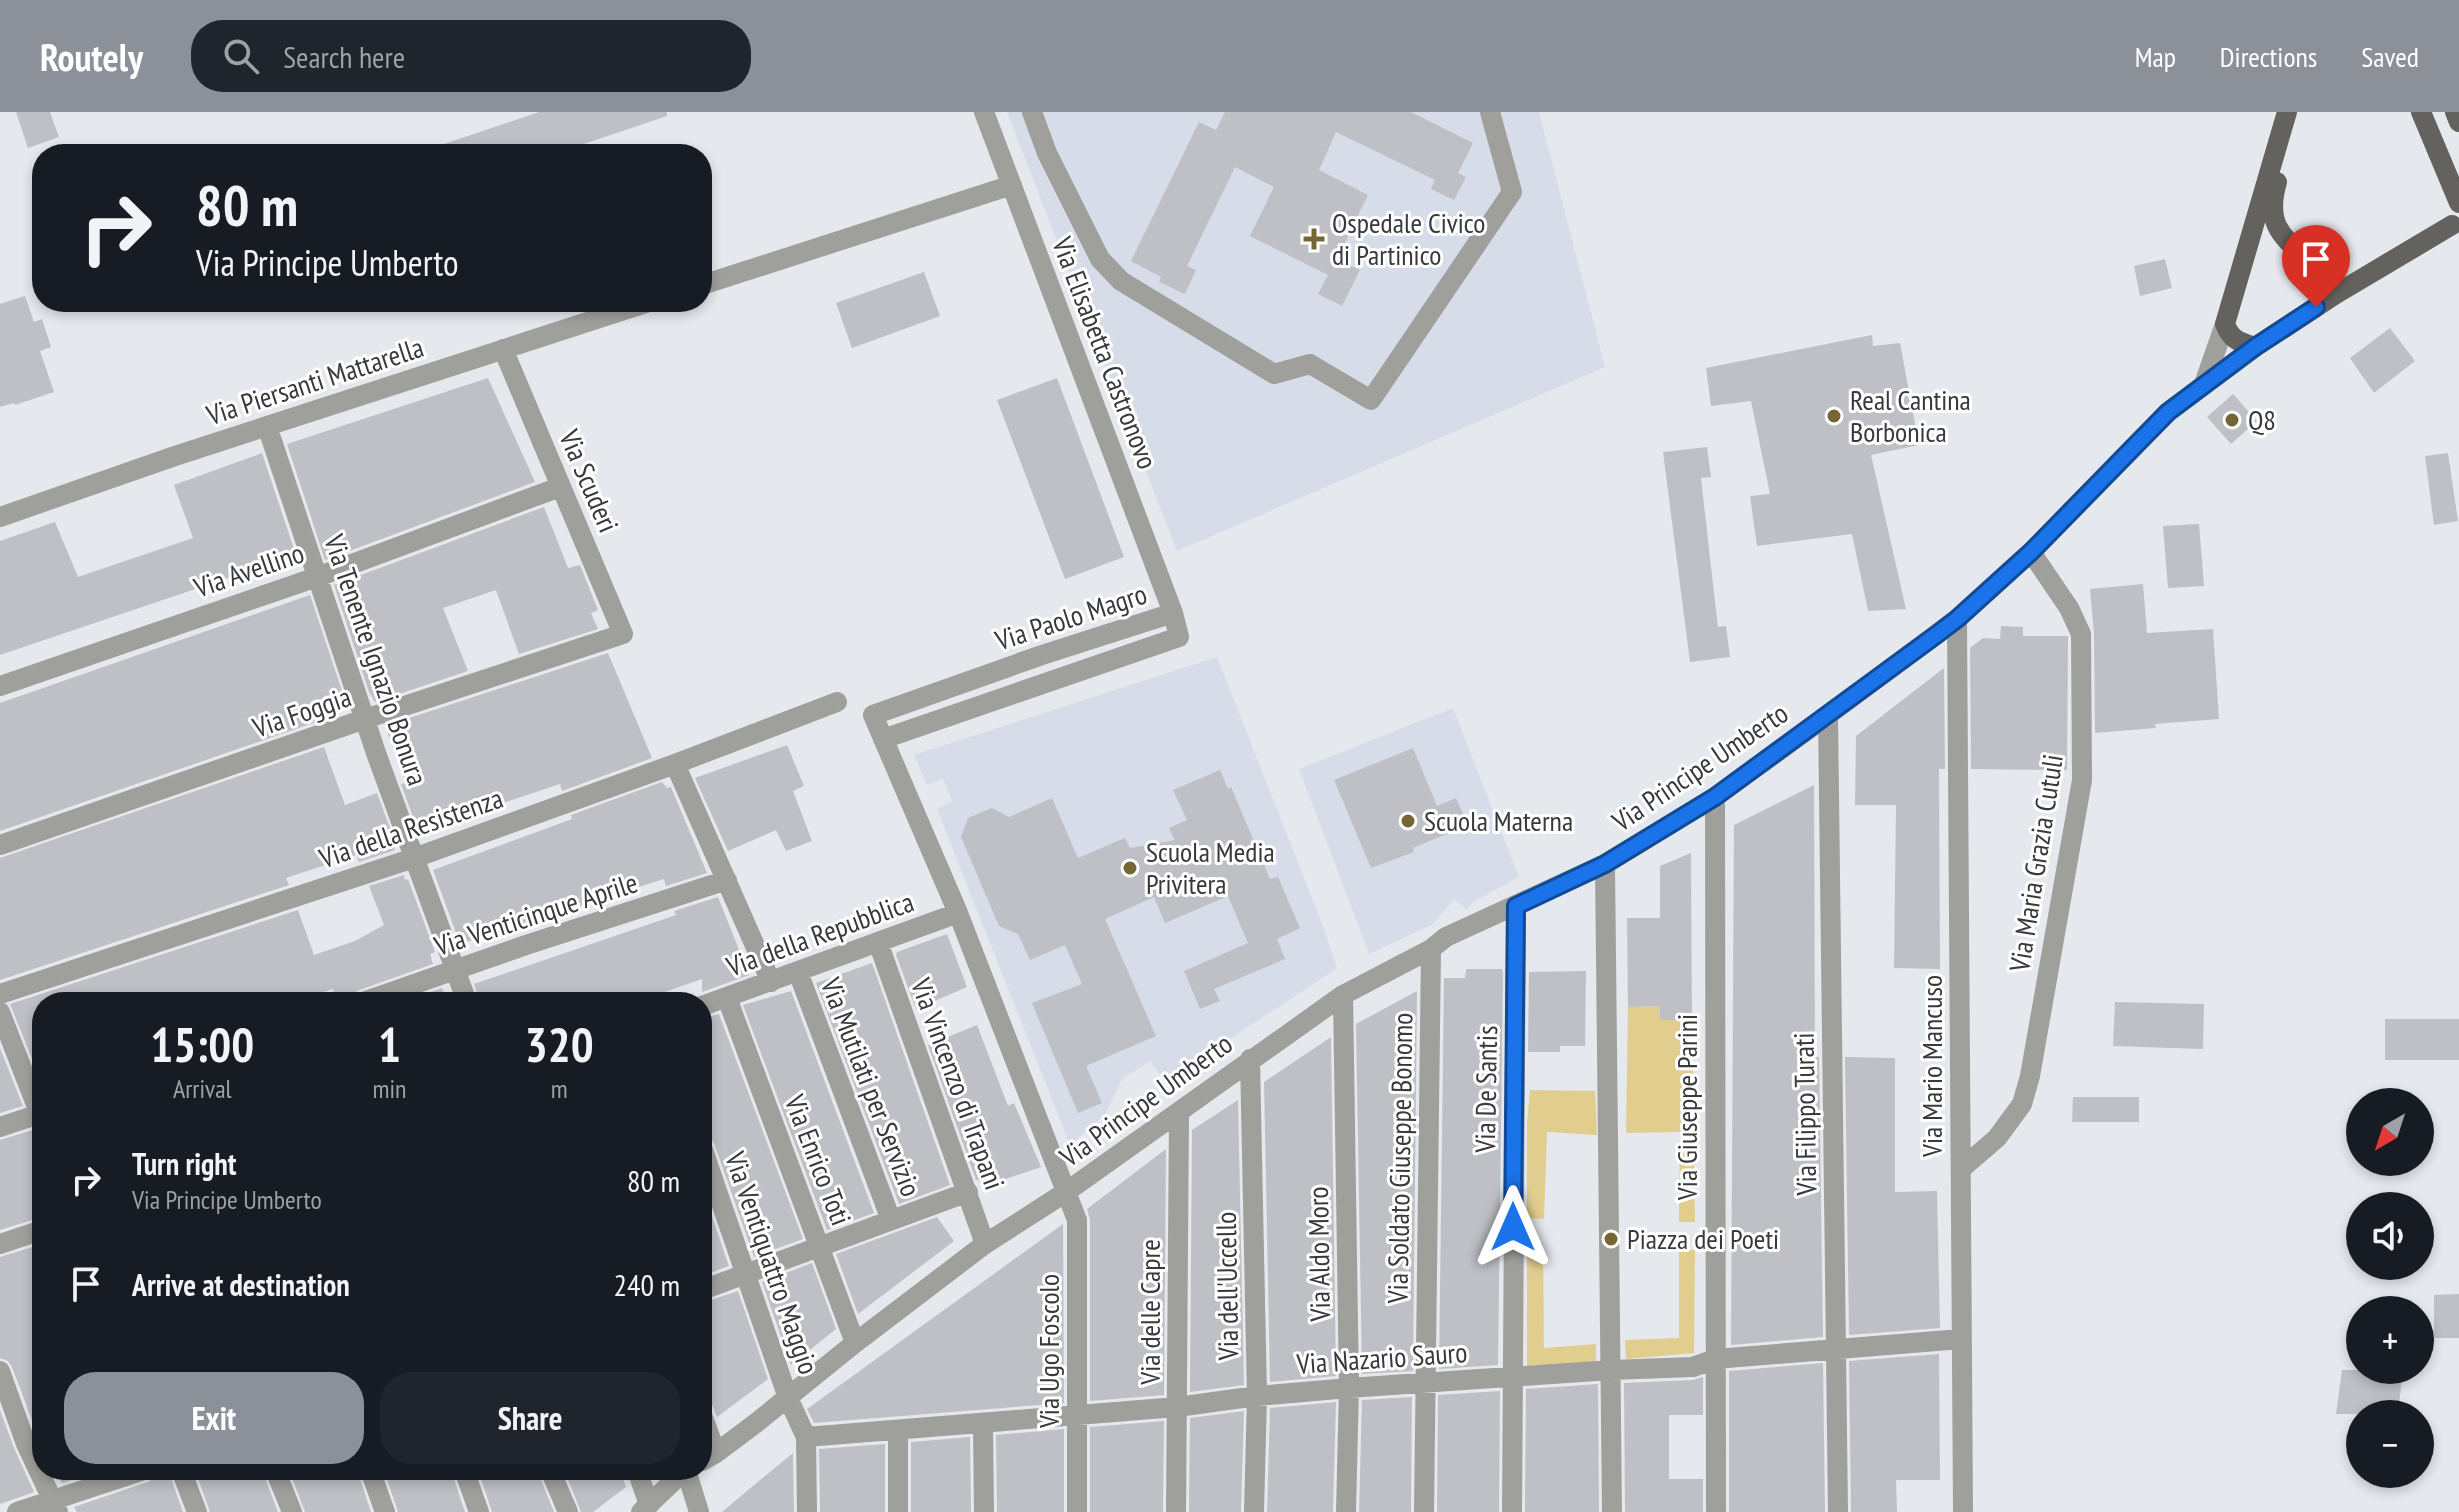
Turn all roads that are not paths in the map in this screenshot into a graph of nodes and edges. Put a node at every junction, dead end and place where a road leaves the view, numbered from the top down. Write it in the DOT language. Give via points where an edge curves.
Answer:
graph roads {
  1 [pos="984,112"];
  2 [pos="1032,112"];
  3 [pos="1490,112"];
  4 [pos="2287,112"];
  5 [pos="2300,112"];
  6 [pos="2421,112"];
  7 [pos="2455,112"];
  8 [pos="2459,122"];
  9 [pos="1012,185"];
  10 [pos="2459,203"];
  11 [pos="2452,225"];
  12 [pos="712,282"];
  13 [pos="2336,294"];
  14 [pos="618,312"];
  15 [pos="2225,324"];
  16 [pos="2255,347"];
  17 [pos="503,349"];
  18 [pos="2204,384"];
  19 [pos="267,426"];
  20 [pos="560,487"];
  21 [pos="0,517"];
  22 [pos="2031,552"];
  23 [pos="317,577"];
  24 [pos="1173,613"];
  25 [pos="1957,619"];
  26 [pos="623,634"];
  27 [pos="0,686"];
  28 [pos="837,702"];
  29 [pos="1828,715"];
  30 [pos="365,719"];
  31 [pos="883,739"];
  32 [pos="675,764"];
  33 [pos="1715,797"];
  34 [pos="0,845"];
  35 [pos="414,858"];
  36 [pos="1605,864"];
  37 [pos="727,880"];
  38 [pos="1516,906"];
  39 [pos="958,913"];
  40 [pos="878,942"];
  41 [pos="1431,949"];
  42 [pos="455,970"];
  43 [pos="798,972"];
  44 [pos="771,982"];
  45 [pos="392,992"];
  46 [pos="463,992"];
  47 [pos="0,994"];
  48 [pos="1343,995"];
  49 [pos="727,998"];
  50 [pos="712,1003"];
  51 [pos="0,1012"];
  52 [pos="1250,1059"];
  53 [pos="32,1093"];
  54 [pos="1179,1112"];
  55 [pos="32,1118"];
  56 [pos="0,1127"];
  57 [pos="1961,1169"];
  58 [pos="712,1175"];
  59 [pos="968,1192"];
  60 [pos="1066,1192"];
  61 [pos="891,1220"];
  62 [pos="32,1233"];
  63 [pos="0,1244"];
  64 [pos="985,1244"];
  65 [pos="820,1247"];
  66 [pos="747,1274"];
  67 [pos="712,1286"];
  68 [pos="1961,1339"];
  69 [pos="855,1343"];
  70 [pos="1836,1350"];
  71 [pos="1715,1359"];
  72 [pos="1611,1370"];
  73 [pos="0,1371"];
  74 [pos="1512,1378"];
  75 [pos="1426,1382"];
  76 [pos="1349,1388"];
  77 [pos="1257,1396"];
  78 [pos="788,1398"];
  79 [pos="1177,1407"];
  80 [pos="1077,1416"];
  81 [pos="983,1424"];
  82 [pos="898,1430"];
  83 [pos="806,1437"];
  84 [pos="712,1455"];
  85 [pos="32,1457"];
  86 [pos="43,1480"];
  87 [pos="119,1480"];
  88 [pos="185,1480"];
  89 [pos="279,1480"];
  90 [pos="374,1480"];
  91 [pos="468,1480"];
  92 [pos="554,1480"];
  93 [pos="639,1480"];
  94 [pos="675,1480"];
  95 [pos="689,1480"];
  96 [pos="55,1506"];
  97 [pos="645,1509"];
  98 [pos="17,1512"];
  99 [pos="197,1512"];
  100 [pos="292,1512"];
  101 [pos="385,1512"];
  102 [pos="479,1512"];
  103 [pos="568,1512"];
  104 [pos="699,1512"];
  105 [pos="807,1512"];
  106 [pos="898,1512"];
  107 [pos="984,1512"];
  108 [pos="1077,1512"];
  109 [pos="1176,1512"];
  110 [pos="1254,1512"];
  111 [pos="1346,1512"];
  112 [pos="1424,1512"];
  113 [pos="1512,1512"];
  114 [pos="1612,1512"];
  115 [pos="1716,1512"];
  116 [pos="1838,1512"];
  117 [pos="1963,1512"];
  1 -- 9 [label="street, Via Elisabetta Castronovo"];
  2 -- 3 [label="street" via="1082,228 1121,281 1274,374 1310,364 1371,400 1512,192"];
  4 -- 15 [label="main road"];
  5 -- 13 [label="main road" via="2272,199 2274,220 2283,238 2324,275"];
  6 -- 10 [label="main road"];
  7 -- 8 [label="main road"];
  9 -- 12 [label="street"];
  9 -- 24 [label="street, Via Elisabetta Castronovo"];
  11 -- 13 [label="main road, Via Principe Umberto"];
  13 -- 16 [label="main road, Via Principe Umberto"];
  14 -- 17 [label="street, Via Piersanti Mattarella"];
  15 -- 16 [label="main road" via="2237,342"];
  15 -- 18 [label="street"];
  16 -- 18 [label="street, Via Principe Umberto"];
  17 -- 19 [label="street, Via Piersanti Mattarella"];
  17 -- 20 [label="street, Via Scuderi"];
  18 -- 22 [label="street, Via Principe Umberto" via="2168,412"];
  19 -- 21 [label="street, Via Piersanti Mattarella"];
  19 -- 23 [label="street, Via Tenente Ignazio Bonura"];
  20 -- 23 [label="street, Via Avellino"];
  20 -- 26 [label="street, Via Scuderi"];
  22 -- 25 [label="street, Via Principe Umberto"];
  22 -- 57 [label="street, Via Maria Grazia Cutuli" via="2081,634 2082,780 2022,1104 1997,1138"];
  23 -- 27 [label="street, Via Avellino"];
  23 -- 30 [label="street, Via Tenente Ignazio Bonura"];
  24 -- 31 [label="street, Via Paolo Magro" via="1179,637"];
  24 -- 31 [label="street, Via Paolo Magro" via="873,715"];
  25 -- 29 [label="street, Via Principe Umberto"];
  25 -- 57 [label="street, Via Mario Mancuso"];
  26 -- 30 [label="street, Via Foggia"];
  28 -- 32 [label="street, Via della Resistenza"];
  29 -- 33 [label="street, Via Principe Umberto"];
  29 -- 70 [label="street, Via Filippo Turati"];
  30 -- 34 [label="street, Via Foggia"];
  30 -- 35 [label="street, Via Tenente Ignazio Bonura"];
  31 -- 39 [label="street, Via Paolo Magro"];
  32 -- 35 [label="street, Via della Resistenza"];
  32 -- 37 [label="street"];
  33 -- 36 [label="street, Via Principe Umberto"];
  33 -- 71 [label="street, Via Giuseppe Parini"];
  35 -- 42 [label="street, Via Tenente Ignazio Bonura"];
  35 -- 47 [label="street, Via della Resistenza"];
  36 -- 38 [label="street, Via Principe Umberto"];
  36 -- 72 [label="street"];
  37 -- 42 [label="street, Via Venticinque Aprile"];
  37 -- 44 [label="street"];
  38 -- 41 [label="street, Via Principe Umberto"];
  38 -- 74 [label="street, Via De Santis"];
  39 -- 40 [label="street, Via della Repubblica"];
  39 -- 60 [label="street, Via Paolo Magro"];
  40 -- 43 [label="street, Via della Repubblica"];
  40 -- 59 [label="street, Via Vincenzo di Trapani"];
  41 -- 48 [label="street, Via Principe Umberto"];
  41 -- 75 [label="street, Via Soldato Giuseppe Bonomo"];
  42 -- 45 [label="street, Via Venticinque Aprile"];
  42 -- 46 [label="street, Via Tenente Ignazio Bonura"];
  43 -- 44 [label="street, Via della Repubblica"];
  43 -- 61 [label="street, Via Mutilati per Servizio"];
  44 -- 49 [label="street, Via della Repubblica"];
  48 -- 52 [label="street, Via Principe Umberto"];
  48 -- 76 [label="street, Via Aldo Moro"];
  49 -- 50 [label="street, Via della Repubblica"];
  49 -- 65 [label="street, Via Enrico Toti"];
  51 -- 53 [label="street"];
  52 -- 54 [label="street, Via Principe Umberto"];
  52 -- 77 [label="street, Via dell'Uccello"];
  54 -- 60 [label="street, Via Principe Umberto"];
  54 -- 79 [label="street, Via delle Capre"];
  55 -- 56 [label="street"];
  57 -- 68 [label="street, Via Mario Mancuso"];
  58 -- 66 [label="street, Via Ventiquattro Maggio"];
  59 -- 61 [label="street"];
  59 -- 64 [label="street, Via Vincenzo di Trapani"];
  60 -- 64 [label="street, Via Principe Umberto"];
  60 -- 80 [label="street, Via Ugo Foscolo" via="1077,1220"];
  61 -- 65 [label="street"];
  62 -- 63 [label="street"];
  64 -- 69 [label="street, Via Principe Umberto"];
  65 -- 66 [label="street"];
  65 -- 69 [label="street, Via Enrico Toti"];
  66 -- 67 [label="street"];
  66 -- 78 [label="street, Via Ventiquattro Maggio"];
  68 -- 70 [label="street, Via Nazario Sauro"];
  68 -- 117 [label="street, Via Mario Mancuso"];
  69 -- 78 [label="street, Via Principe Umberto"];
  70 -- 71 [label="street, Via Nazario Sauro"];
  70 -- 116 [label="street, Via Filippo Turati"];
  71 -- 72 [label="street, Via Nazario Sauro" via="1693,1367"];
  71 -- 115 [label="street, Via Giuseppe Parini"];
  72 -- 74 [label="street, Via Nazario Sauro"];
  72 -- 114 [label="street"];
  73 -- 85 [label="street"];
  74 -- 75 [label="street, Via Nazario Sauro"];
  74 -- 113 [label="street, Via De Santis"];
  75 -- 76 [label="street, Via Nazario Sauro"];
  75 -- 112 [label="street, Via Soldato Giuseppe Bonomo"];
  76 -- 77 [label="street, Via Nazario Sauro"];
  76 -- 111 [label="street, Via Aldo Moro"];
  77 -- 79 [label="street, Via Nazario Sauro"];
  77 -- 110 [label="street, Via dell'Uccello"];
  78 -- 83 [label="street, Via Ventiquattro Maggio"];
  78 -- 84 [label="street, Via Principe Umberto"];
  79 -- 80 [label="street, Via Nazario Sauro"];
  79 -- 109 [label="street, Via delle Capre"];
  80 -- 81 [label="street, Via Nazario Sauro"];
  80 -- 108 [label="street, Via Ugo Foscolo"];
  81 -- 82 [label="street, Via Nazario Sauro"];
  81 -- 107 [label="street"];
  82 -- 83 [label="street, Via Nazario Sauro"];
  82 -- 106 [label="street"];
  83 -- 105 [label="street"];
  86 -- 96 [label="street"];
  87 -- 96 [label="street"];
  88 -- 99 [label="street"];
  89 -- 100 [label="street"];
  90 -- 101 [label="street"];
  91 -- 102 [label="street"];
  92 -- 103 [label="street"];
  93 -- 97 [label="street"];
  94 -- 97 [label="street"];
  95 -- 104 [label="street"];
  96 -- 98 [label="street"];
}
